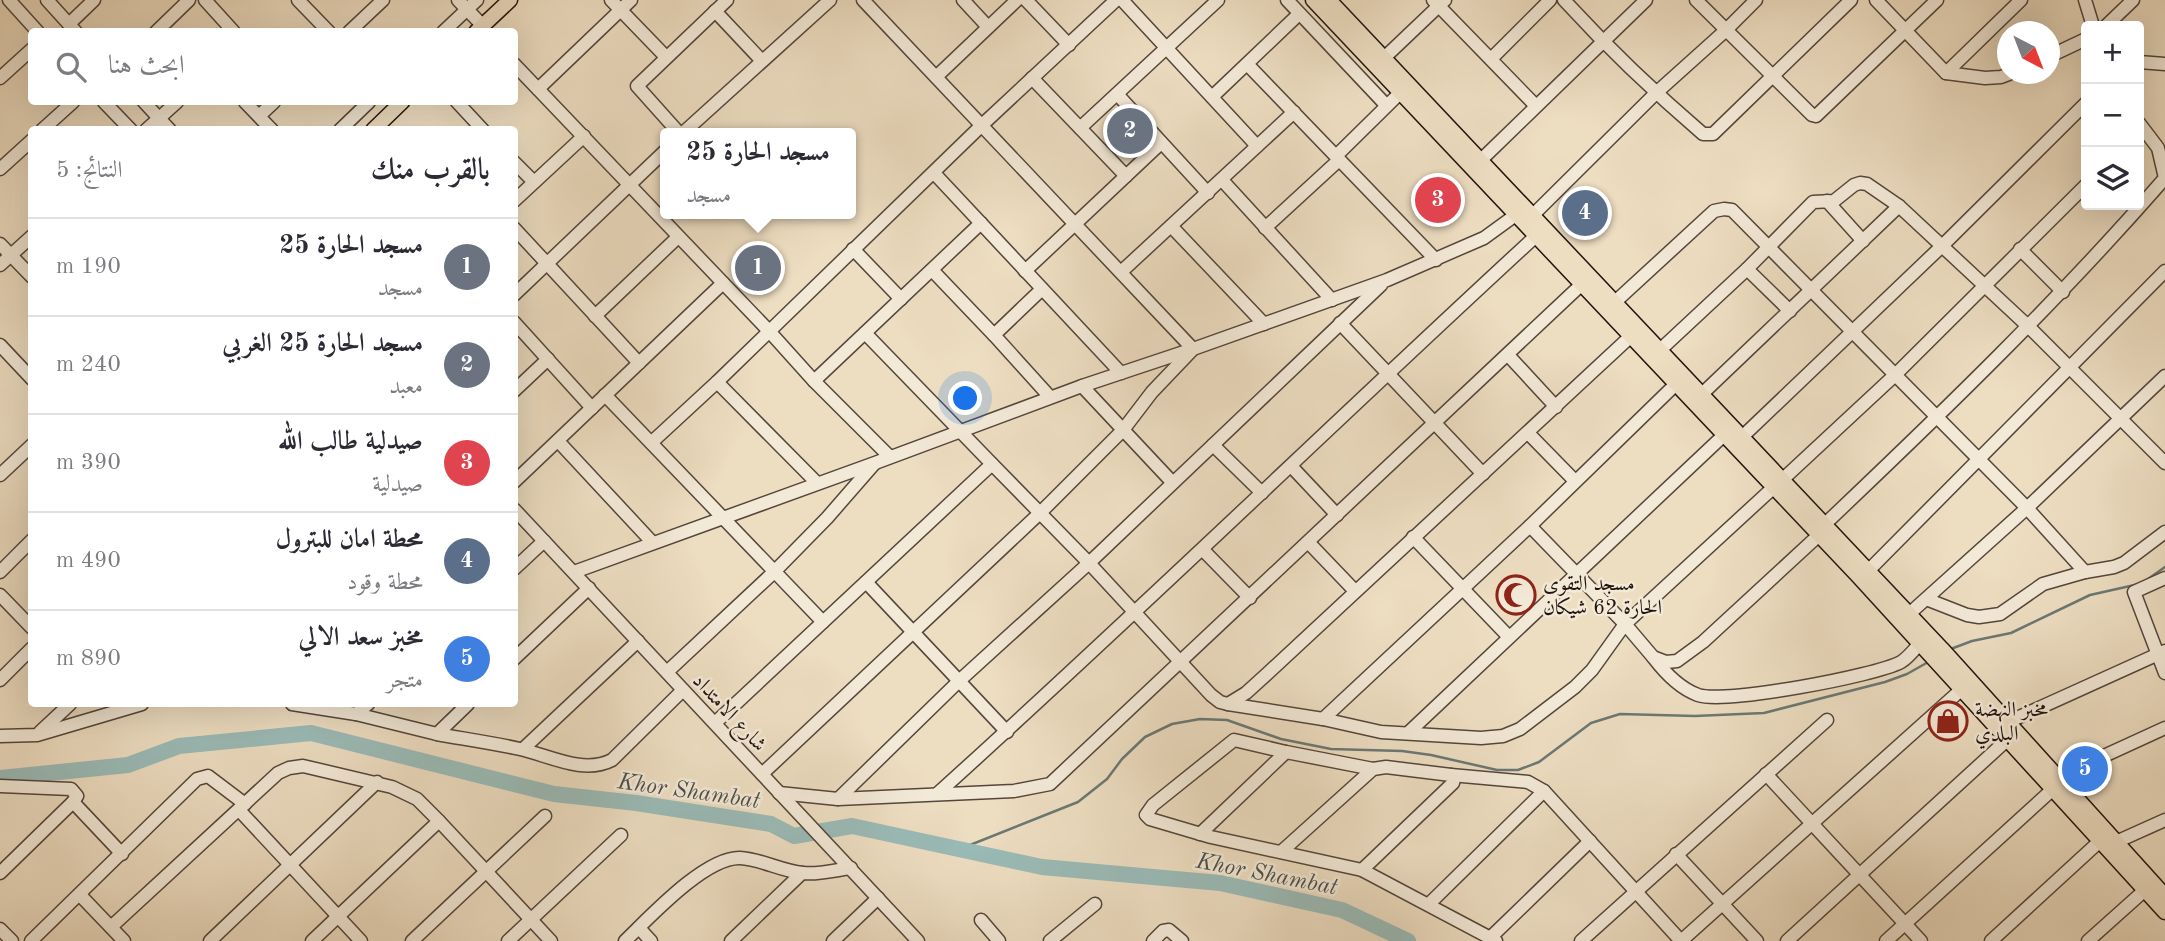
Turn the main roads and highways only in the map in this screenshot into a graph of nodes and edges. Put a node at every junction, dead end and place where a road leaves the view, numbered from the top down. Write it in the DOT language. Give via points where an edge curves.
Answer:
graph roads {
  1 [pos="510,0"];
  2 [pos="1313,0"];
  3 [pos="1329,0"];
  4 [pos="482,28"];
  5 [pos="395,105"];
  6 [pos="377,126"];
  7 [pos="1778,484"];
  8 [pos="1821,530"];
  9 [pos="1937,652"];
  10 [pos="1947,663"];
  11 [pos="2056,783"];
  12 [pos="2165,896"];
  13 [pos="2165,912"];
  1 -- 4 [label="main road"];
  2 -- 7 [label="main road" via="1724,435"];
  3 -- 7 [label="main road" via="1702,394"];
  5 -- 6 [label="main road"];
  7 -- 8 [label="main road"];
  8 -- 9 [label="main road" via="1909,614"];
  8 -- 9 [label="main road" via="1920,643"];
  9 -- 10 [label="main road"];
  10 -- 11 [label="main road" via="2008,722"];
  10 -- 11 [label="main road" via="1962,689"];
  11 -- 12 [label="main road"];
  11 -- 13 [label="main road" via="2100,841"];
}
